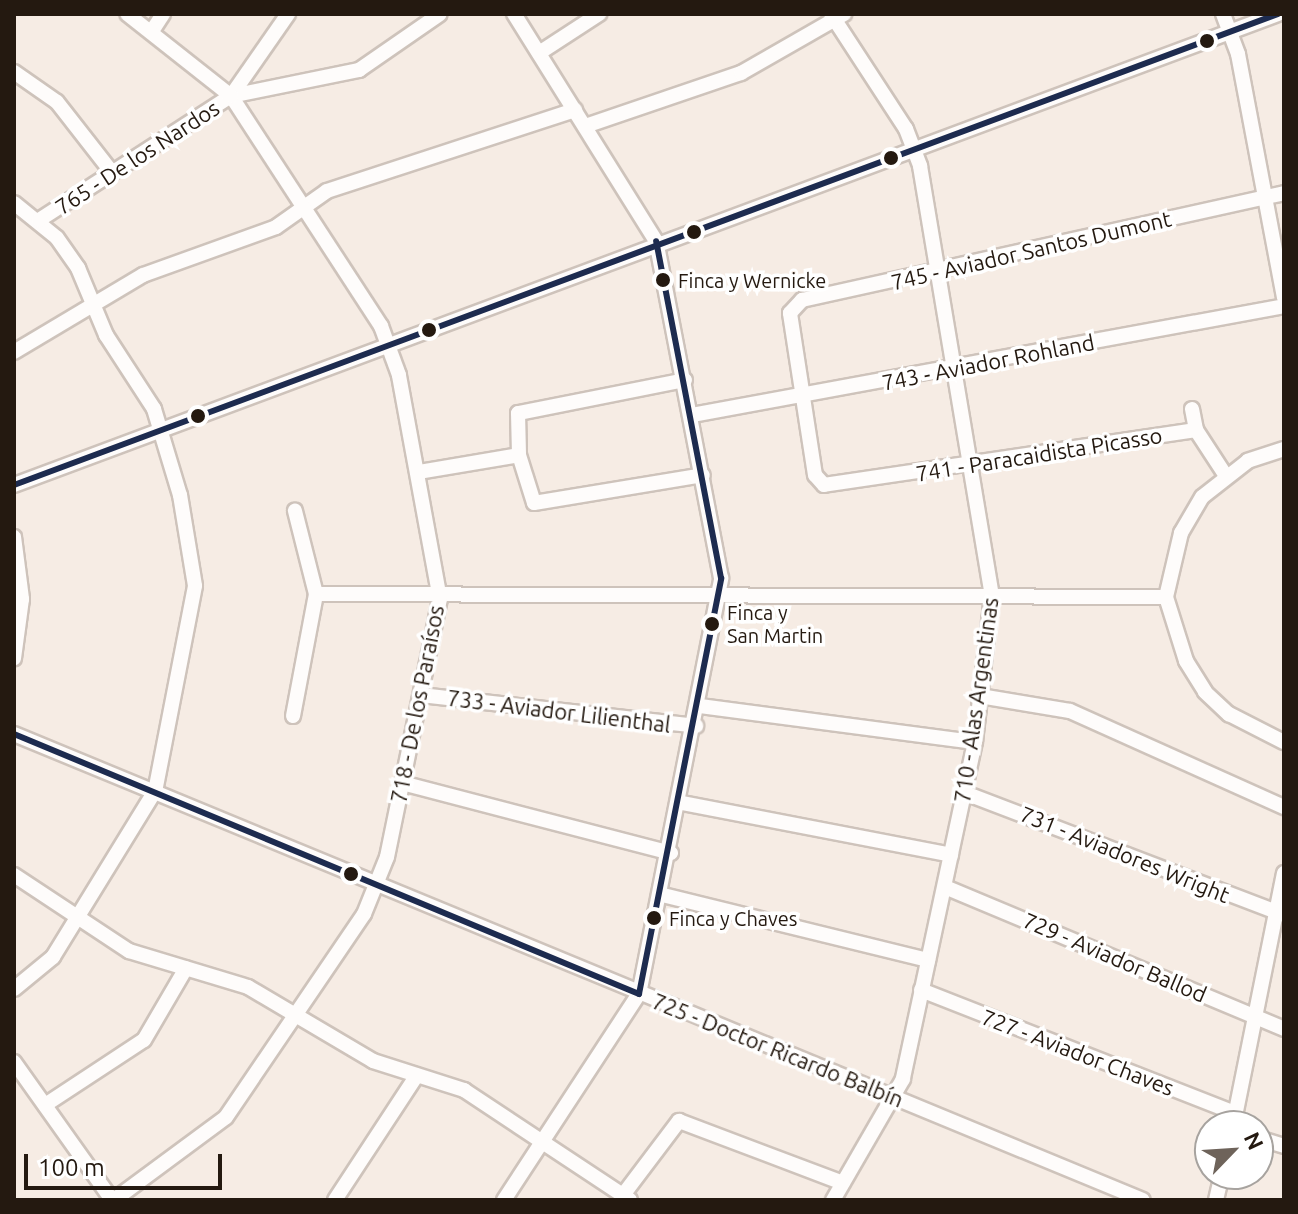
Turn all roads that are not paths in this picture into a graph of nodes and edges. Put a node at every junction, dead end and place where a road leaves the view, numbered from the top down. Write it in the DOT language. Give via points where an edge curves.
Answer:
graph roads {
  1 [pos="127,14"];
  2 [pos="163,14"];
  3 [pos="288,14"];
  4 [pos="440,14"];
  5 [pos="514,14"];
  6 [pos="599,14"];
  7 [pos="1223,14"];
  8 [pos="1278,14"];
  9 [pos="837,16"];
  10 [pos="152,31"];
  11 [pos="1231,31"];
  12 [pos="539,53"];
  13 [pos="14,72"];
  14 [pos="231,96"];
  15 [pos="575,110"];
  16 [pos="585,126"];
  17 [pos="914,147"];
  18 [pos="111,171"];
  19 [pos="1284,193"];
  20 [pos="1266,197"];
  21 [pos="14,203"];
  22 [pos="303,209"];
  23 [pos="39,220"];
  24 [pos="656,241"];
  25 [pos="940,272"];
  26 [pos="1284,298"];
  27 [pos="94,305"];
  28 [pos="1284,306"];
  29 [pos="388,342"];
  30 [pos="14,352"];
  31 [pos="958,368"];
  32 [pos="685,380"];
  33 [pos="802,397"];
  34 [pos="1192,409"];
  35 [pos="692,415"];
  36 [pos="161,426"];
  37 [pos="1196,430"];
  38 [pos="1284,449"];
  39 [pos="519,455"];
  40 [pos="975,464"];
  41 [pos="419,472"];
  42 [pos="703,475"];
  43 [pos="1226,476"];
  44 [pos="14,485"];
  45 [pos="295,511"];
  46 [pos="14,537"];
  47 [pos="316,594"];
  48 [pos="992,595"];
  49 [pos="720,596"];
  50 [pos="1166,597"];
  51 [pos="440,599"];
  52 [pos="14,658"];
  53 [pos="421,695"];
  54 [pos="980,696"];
  55 [pos="700,706"];
  56 [pos="293,716"];
  57 [pos="696,726"];
  58 [pos="14,734"];
  59 [pos="975,742"];
  60 [pos="1284,742"];
  61 [pos="402,783"];
  62 [pos="155,791"];
  63 [pos="965,793"];
  64 [pos="682,803"];
  65 [pos="1284,807"];
  66 [pos="671,853"];
  67 [pos="951,855"];
  68 [pos="1284,873"];
  69 [pos="14,875"];
  70 [pos="379,884"];
  71 [pos="945,887"];
  72 [pos="663,895"];
  73 [pos="1280,915"];
  74 [pos="79,919"];
  75 [pos="928,960"];
  76 [pos="186,968"];
  77 [pos="14,989"];
  78 [pos="921,990"];
  79 [pos="639,994"];
  80 [pos="298,1014"];
  81 [pos="1255,1018"];
  82 [pos="1284,1029"];
  83 [pos="14,1062"];
  84 [pos="417,1075"];
  85 [pos="895,1098"];
  86 [pos="45,1105"];
  87 [pos="1210,1110"];
  88 [pos="1236,1110"];
  89 [pos="543,1141"];
  90 [pos="843,1183"];
  91 [pos="626,1198"];
  92 [pos="113,1200"];
  93 [pos="335,1200"];
  94 [pos="504,1200"];
  95 [pos="833,1200"];
  96 [pos="1143,1200"];
  1 -- 10 [label="street, 718 - De los Paraísos"];
  2 -- 10 [label="street"];
  3 -- 14 [label="street, 765 - De los Nardos"];
  4 -- 14 [label="street" via="359,70"];
  5 -- 12 [label="street"];
  6 -- 12 [label="street"];
  7 -- 11 [label="street"];
  8 -- 11 [label="street"];
  9 -- 16 [label="street" via="718,83"];
  9 -- 17 [label="street, 710 - Alas Argentinas"];
  10 -- 14 [label="street, 718 - De los Paraísos"];
  11 -- 17 [label="street"];
  11 -- 20 [label="street"];
  12 -- 15 [label="street"];
  13 -- 18 [label="street" via="57,102"];
  14 -- 18 [label="street, 765 - De los Nardos"];
  14 -- 22 [label="street, 718 - De los Paraísos"];
  15 -- 16 [label="street"];
  15 -- 22 [label="street" via="338,187"];
  16 -- 24 [label="street"];
  17 -- 24 [label="street"];
  17 -- 25 [label="street, 710 - Alas Argentinas"];
  18 -- 23 [label="street, 765 - De los Nardos"];
  19 -- 20 [label="street, 745 - Aviador Santos Dumont"];
  20 -- 25 [label="street, 745 - Aviador Santos Dumont"];
  20 -- 26 [label="street"];
  21 -- 23 [label="street"];
  22 -- 27 [label="street" via="266,232 159,267"];
  22 -- 29 [label="street, 718 - De los Paraísos"];
  23 -- 27 [label="street" via="78,268"];
  24 -- 29 [label="street"];
  24 -- 32 [label="street"];
  25 -- 31 [label="street, 710 - Alas Argentinas"];
  25 -- 33 [label="street, 745 - Aviador Santos Dumont" via="802,300 790,320"];
  27 -- 30 [label="street"];
  27 -- 36 [label="street"];
  28 -- 31 [label="street, 743 - Aviador Rohland"];
  29 -- 36 [label="street"];
  29 -- 41 [label="street, 718 - De los Paraísos"];
  31 -- 33 [label="street, 743 - Aviador Rohland"];
  31 -- 40 [label="street, 710 - Alas Argentinas"];
  32 -- 35 [label="street"];
  32 -- 39 [label="street" via="515,415"];
  33 -- 35 [label="street, 743 - Aviador Rohland"];
  33 -- 40 [label="street, 741 - Paracaidista Picasso" via="815,475 829,485"];
  34 -- 37 [label="street"];
  35 -- 42 [label="street"];
  36 -- 44 [label="street"];
  36 -- 62 [label="street" via="195,586"];
  37 -- 40 [label="street, 741 - Paracaidista Picasso"];
  37 -- 43 [label="street"];
  38 -- 43 [label="street"];
  39 -- 41 [label="street"];
  39 -- 42 [label="street" via="532,502"];
  40 -- 48 [label="street, 710 - Alas Argentinas"];
  41 -- 51 [label="street, 718 - De los Paraísos"];
  42 -- 49 [label="street"];
  43 -- 50 [label="street" via="1202,497 1181,533"];
  45 -- 47 [label="street"];
  46 -- 52 [label="street" via="22,599"];
  47 -- 51 [label="street"];
  47 -- 56 [label="street"];
  48 -- 49 [label="street"];
  48 -- 50 [label="street"];
  48 -- 54 [label="street, 710 - Alas Argentinas"];
  49 -- 51 [label="street"];
  49 -- 55 [label="street"];
  50 -- 60 [label="street" via="1186,661 1205,692 1229,714"];
  51 -- 53 [label="street, 718 - De los Paraísos"];
  53 -- 57 [label="street, 733 - Aviador Lilienthal"];
  53 -- 61 [label="street, 718 - De los Paraísos"];
  54 -- 59 [label="street, 710 - Alas Argentinas"];
  54 -- 65 [label="street" via="1084,716"];
  55 -- 57 [label="street"];
  55 -- 59 [label="street, 733 - Aviador Lilienthal"];
  57 -- 64 [label="street"];
  58 -- 62 [label="street, 725 - Doctor Ricardo Balbín"];
  59 -- 63 [label="street, 710 - Alas Argentinas"];
  61 -- 66 [label="street"];
  61 -- 70 [label="street, 718 - De los Paraísos"];
  62 -- 70 [label="street, 725 - Doctor Ricardo Balbín"];
  62 -- 74 [label="street"];
  63 -- 67 [label="street, 710 - Alas Argentinas"];
  63 -- 73 [label="street, 731 - Aviadores Wright" via="1089,835"];
  64 -- 66 [label="street"];
  64 -- 67 [label="street"];
  66 -- 72 [label="street"];
  67 -- 71 [label="street, 710 - Alas Argentinas"];
  68 -- 73 [label="street"];
  69 -- 74 [label="street"];
  70 -- 79 [label="street, 725 - Doctor Ricardo Balbín"];
  70 -- 80 [label="street, 718 - De los Paraísos"];
  71 -- 75 [label="street, 710 - Alas Argentinas"];
  71 -- 81 [label="street, 729 - Aviador Ballod"];
  72 -- 75 [label="street"];
  72 -- 79 [label="street"];
  73 -- 81 [label="street"];
  74 -- 76 [label="street" via="129,951"];
  74 -- 77 [label="street" via="53,957"];
  75 -- 78 [label="street, 710 - Alas Argentinas"];
  76 -- 80 [label="street" via="248,987"];
  76 -- 86 [label="street" via="144,1040"];
  78 -- 85 [label="street, 710 - Alas Argentinas"];
  78 -- 87 [label="street, 727 - Aviador Chaves"];
  79 -- 85 [label="street, 725 - Doctor Ricardo Balbín"];
  79 -- 89 [label="street"];
  80 -- 84 [label="street" via="373,1061"];
  80 -- 92 [label="street, 718 - De los Paraísos" via="214,1130"];
  81 -- 82 [label="street, 729 - Aviador Ballod"];
  81 -- 88 [label="street"];
  83 -- 86 [label="street"];
  84 -- 89 [label="street" via="464,1090"];
  84 -- 93 [label="street"];
  85 -- 90 [label="street, 710 - Alas Argentinas"];
  85 -- 96 [label="street, 725 - Doctor Ricardo Balbín"];
  86 -- 92 [label="street"];
  89 -- 91 [label="street"];
  89 -- 94 [label="street"];
  90 -- 91 [label="street" via="679,1121"];
  90 -- 95 [label="street, 710 - Alas Argentinas"];
}
